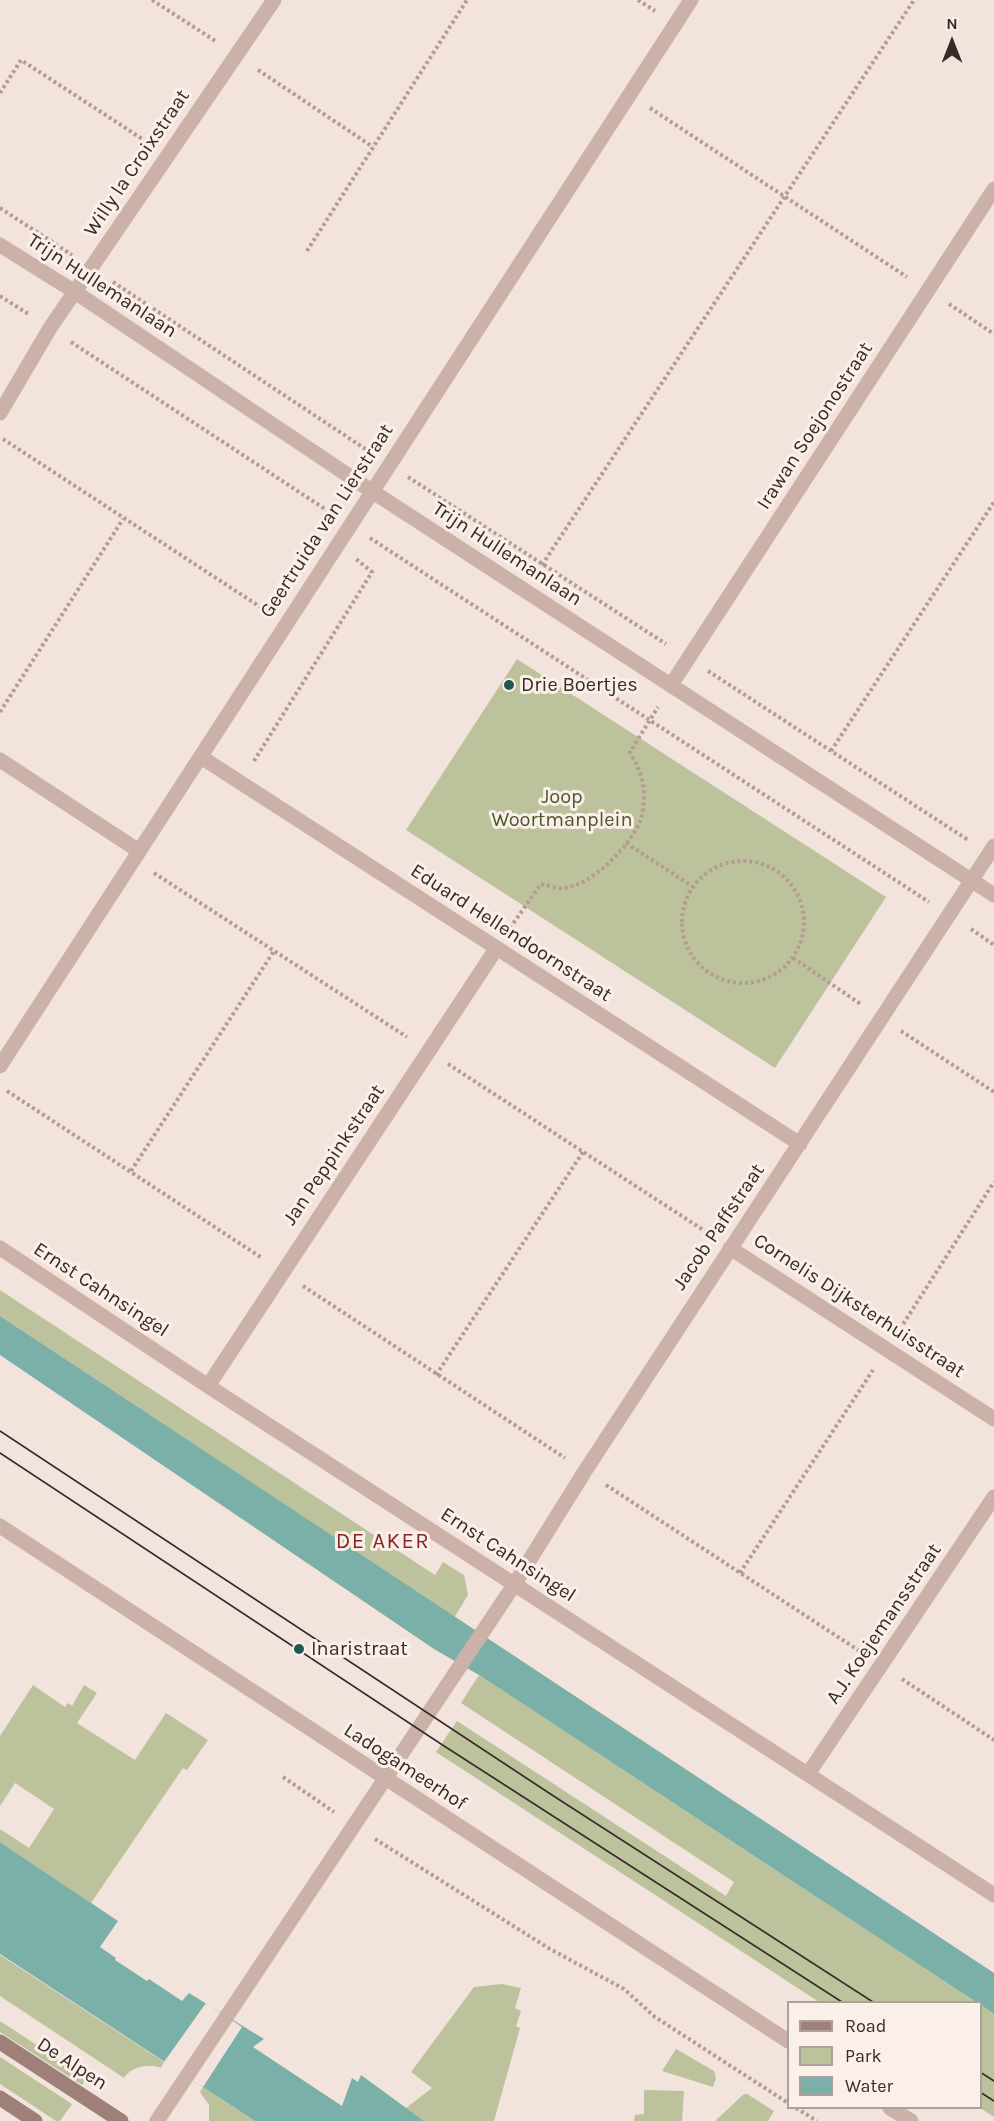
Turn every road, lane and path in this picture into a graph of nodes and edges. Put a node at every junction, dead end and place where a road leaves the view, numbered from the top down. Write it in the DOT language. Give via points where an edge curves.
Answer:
graph roads {
  1 [pos="152,0"];
  2 [pos="274,0"];
  3 [pos="467,0"];
  4 [pos="691,0"];
  5 [pos="914,0"];
  6 [pos="236,55"];
  7 [pos="0,93"];
  8 [pos="629,95"];
  9 [pos="373,147"];
  10 [pos="168,155"];
  11 [pos="994,189"];
  12 [pos="784,196"];
  13 [pos="0,207"];
  14 [pos="0,245"];
  15 [pos="307,251"];
  16 [pos="91,268"];
  17 [pos="928,290"];
  18 [pos="75,292"];
  19 [pos="0,296"];
  20 [pos="50,328"];
  21 [pos="994,334"];
  22 [pos="0,413"];
  23 [pos="0,437"];
  24 [pos="388,464"];
  25 [pos="370,490"];
  26 [pos="994,502"];
  27 [pos="123,519"];
  28 [pos="349,525"];
  29 [pos="337,543"];
  30 [pos="542,565"];
  31 [pos="286,623"];
  32 [pos="689,659"];
  33 [pos="671,686"];
  34 [pos="0,711"];
  35 [pos="649,720"];
  36 [pos="831,751"];
  37 [pos="201,757"];
  38 [pos="0,760"];
  39 [pos="241,782"];
  40 [pos="626,843"];
  41 [pos="992,850"];
  42 [pos="139,851"];
  43 [pos="972,881"];
  44 [pos="692,886"];
  45 [pos="994,895"];
  46 [pos="949,916"];
  47 [pos="496,949"];
  48 [pos="274,951"];
  49 [pos="793,958"];
  50 [pos="882,1019"];
  51 [pos="0,1065"];
  52 [pos="0,1086"];
  53 [pos="994,1092"];
  54 [pos="800,1144"];
  55 [pos="583,1152"];
  56 [pos="131,1171"];
  57 [pos="994,1182"];
  58 [pos="0,1248"];
  59 [pos="730,1248"];
  60 [pos="282,1272"];
  61 [pos="887,1350"];
  62 [pos="436,1375"];
  63 [pos="208,1386"];
  64 [pos="994,1419"];
  65 [pos="585,1471"];
  66 [pos="994,1497"];
  67 [pos="0,1526"];
  68 [pos="740,1573"];
  69 [pos="514,1585"];
  70 [pos="881,1665"];
  71 [pos="994,1740"];
  72 [pos="808,1774"];
  73 [pos="283,1777"];
  74 [pos="385,1779"];
  75 [pos="354,1826"];
  76 [pos="994,1895"];
  77 [pos="787,2040"];
  78 [pos="0,2042"];
  79 [pos="0,2098"];
  80 [pos="787,2102"];
  81 [pos="798,2109"];
  82 [pos="892,2109"];
  83 [pos="35,2121"];
  84 [pos="121,2121"];
  85 [pos="157,2121"];
  86 [pos="817,2121"];
  87 [pos="911,2121"];
  1 -- 6 [label="path"];
  2 -- 6 [label="street, Willy la Croixstraat"];
  3 -- 9 [label="path"];
  4 -- 8 [label="street, Geertruida van Lierstraat"];
  5 -- 12 [label="path"];
  6 -- 9 [label="path"];
  6 -- 10 [label="street, Willy la Croixstraat"];
  7 -- 10 [label="path" via="21,60"];
  8 -- 12 [label="path"];
  8 -- 24 [label="street, Geertruida van Lierstraat"];
  9 -- 15 [label="path"];
  10 -- 16 [label="street, Willy la Croixstraat"];
  11 -- 17 [label="street, Irawan Soejonostraat"];
  12 -- 17 [label="path"];
  12 -- 30 [label="path"];
  13 -- 16 [label="path"];
  14 -- 18 [label="street, Trijn Hullemanlaan"];
  16 -- 18 [label="street, Willy la Croixstraat"];
  16 -- 24 [label="path"];
  17 -- 21 [label="path"];
  17 -- 32 [label="street, Irawan Soejonostraat"];
  18 -- 20 [label="street, Willy la Croixstraat"];
  18 -- 25 [label="street, Trijn Hullemanlaan"];
  19 -- 20 [label="path"];
  20 -- 22 [label="street, Willy la Croixstraat"];
  20 -- 28 [label="path"];
  23 -- 27 [label="path"];
  24 -- 25 [label="street, Geertruida van Lierstraat"];
  24 -- 30 [label="path"];
  25 -- 28 [label="street, Geertruida van Lierstraat"];
  25 -- 33 [label="street, Trijn Hullemanlaan"];
  26 -- 36 [label="path"];
  27 -- 31 [label="path"];
  27 -- 34 [label="path"];
  28 -- 29 [label="street, Geertruida van Lierstraat"];
  28 -- 35 [label="path"];
  29 -- 31 [label="street, Geertruida van Lierstraat"];
  29 -- 39 [label="path" via="372,572"];
  30 -- 32 [label="path"];
  31 -- 37 [label="street, Geertruida van Lierstraat"];
  32 -- 33 [label="street, Irawan Soejonostraat"];
  32 -- 36 [label="path"];
  33 -- 35 [label="path"];
  33 -- 43 [label="street, Trijn Hullemanlaan"];
  35 -- 40 [label="path" via="630,752 641,773 644,796 641,818"];
  35 -- 46 [label="path"];
  36 -- 41 [label="path"];
  37 -- 39 [label="street, Eduard Hellendoornstraat"];
  37 -- 42 [label="street, Geertruida van Lierstraat"];
  38 -- 42 [label="street"];
  39 -- 47 [label="street, Eduard Hellendoornstraat"];
  40 -- 44 [label="path"];
  40 -- 47 [label="path" via="604,869 579,884 563,888 541,884"];
  41 -- 43 [label="street, Jacob Paffstraat"];
  42 -- 51 [label="street, Geertruida van Lierstraat"];
  43 -- 45 [label="street, Trijn Hullemanlaan"];
  43 -- 46 [label="street, Jacob Paffstraat"];
  44 -- 49 [label="path" via="682,909 681,923 687,950 708,973 728,983 752,984 771,977"];
  44 -- 49 [label="path" via="713,868 730,861 750,861 783,875 801,899 805,921 803,937"];
  46 -- 50 [label="street, Jacob Paffstraat"];
  47 -- 54 [label="street, Eduard Hellendoornstraat"];
  47 -- 60 [label="street, Jan Peppinkstraat"];
  48 -- 56 [label="path"];
  49 -- 50 [label="path"];
  50 -- 53 [label="path"];
  50 -- 54 [label="street, Jacob Paffstraat"];
  52 -- 56 [label="path"];
  54 -- 59 [label="street, Jacob Paffstraat"];
  55 -- 62 [label="path"];
  56 -- 60 [label="path"];
  57 -- 61 [label="path"];
  58 -- 63 [label="street, Ernst Cahnsingel"];
  59 -- 61 [label="street, Cornelis Dijksterhuisstraat"];
  59 -- 65 [label="street, Jacob Paffstraat"];
  60 -- 62 [label="path"];
  60 -- 63 [label="street, Jan Peppinkstraat"];
  61 -- 64 [label="street, Cornelis Dijksterhuisstraat"];
  61 -- 68 [label="path"];
  62 -- 65 [label="path"];
  63 -- 69 [label="street, Ernst Cahnsingel"];
  65 -- 68 [label="path"];
  65 -- 69 [label="street, Jacob Paffstraat"];
  66 -- 70 [label="street, A.J. Koejemansstraat"];
  67 -- 74 [label="street, Ladogameerhof"];
  68 -- 70 [label="path"];
  69 -- 72 [label="street, Ernst Cahnsingel"];
  69 -- 74 [label="street, Jacob Paffstraat"];
  70 -- 71 [label="path"];
  70 -- 72 [label="street, A.J. Koejemansstraat"];
  72 -- 76 [label="street, Ernst Cahnsingel"];
  73 -- 75 [label="path"];
  74 -- 75 [label="street"];
  74 -- 77 [label="street, Ladogameerhof"];
  75 -- 80 [label="path" via="550,1949 624,1989 655,2017"];
  75 -- 85 [label="street"];
  78 -- 84 [label="main road, De Alpen"];
  79 -- 83 [label="main road"];
  81 -- 86 [label="path"];
  82 -- 87 [label="street"];
}
